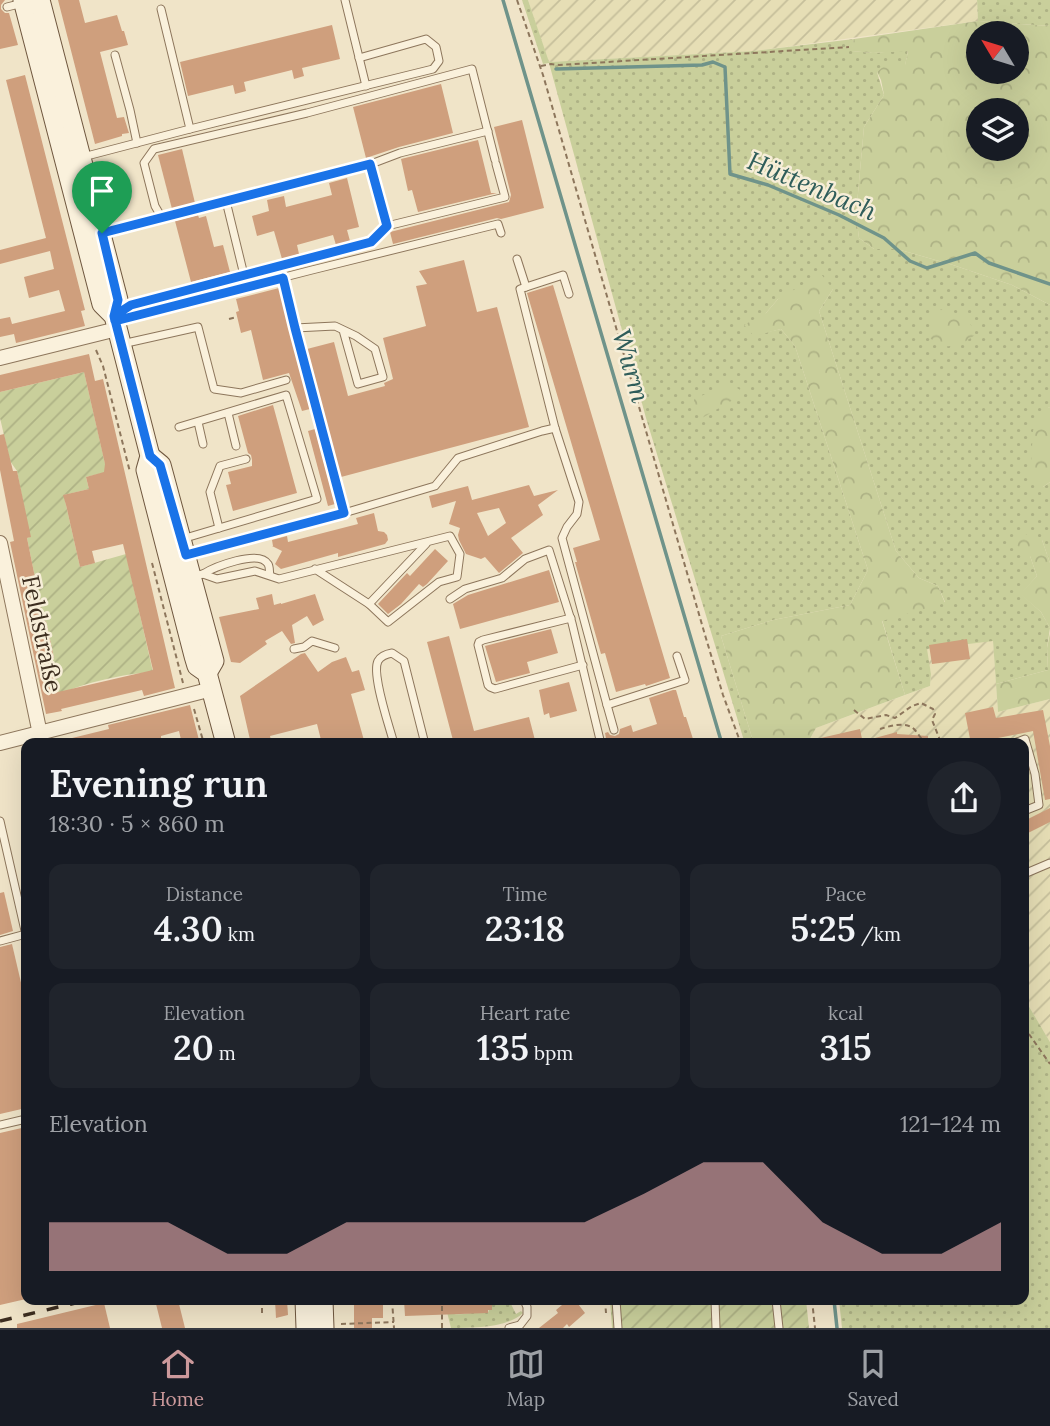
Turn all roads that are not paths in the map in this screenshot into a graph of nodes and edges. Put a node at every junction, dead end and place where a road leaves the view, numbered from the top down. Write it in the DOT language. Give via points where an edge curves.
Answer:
graph roads {
  1 [pos="345,0"];
  2 [pos="23,2"];
  3 [pos="161,9"];
  4 [pos="115,55"];
  5 [pos="359,58"];
  6 [pos="366,86"];
  7 [pos="190,129"];
  8 [pos="488,131"];
  9 [pos="137,143"];
  10 [pos="82,158"];
  11 [pos="370,164"];
  12 [pos="226,201"];
  13 [pos="162,218"];
  14 [pos="387,226"];
  15 [pos="102,233"];
  16 [pos="501,233"];
  17 [pos="517,259"];
  18 [pos="244,275"];
  19 [pos="283,278"];
  20 [pos="526,287"];
  21 [pos="569,294"];
  22 [pos="117,327"];
  23 [pos="295,328"];
  24 [pos="343,330"];
  25 [pos="0,358"];
  26 [pos="286,380"];
  27 [pos="228,413"];
  28 [pos="198,422"];
  29 [pos="179,427"];
  30 [pos="555,428"];
  31 [pos="204,444"];
  32 [pos="236,446"];
  33 [pos="150,456"];
  34 [pos="246,459"];
  35 [pos="344,513"];
  36 [pos="219,528"];
  37 [pos="428,542"];
  38 [pos="0,543"];
  39 [pos="184,547"];
  40 [pos="315,569"];
  41 [pos="197,575"];
  42 [pos="270,575"];
  43 [pos="450,599"];
  44 [pos="369,604"];
  45 [pos="570,618"];
  46 [pos="335,648"];
  47 [pos="294,649"];
  48 [pos="677,656"];
  49 [pos="583,665"];
  50 [pos="209,681"];
  51 [pos="607,705"];
  52 [pos="614,730"];
  53 [pos="40,734"];
  54 [pos="21,738"];
  55 [pos="22,738"];
  56 [pos="224,738"];
  57 [pos="392,738"];
  58 [pos="423,738"];
  59 [pos="600,738"];
  60 [pos="0,743"];
  61 [pos="1029,754"];
  62 [pos="1029,809"];
  63 [pos="0,821"];
  64 [pos="1050,863"];
  65 [pos="1029,872"];
  66 [pos="21,912"];
  67 [pos="21,935"];
  68 [pos="0,941"];
  69 [pos="21,1120"];
  70 [pos="0,1125"];
  71 [pos="305,1305"];
  72 [pos="324,1305"];
  73 [pos="526,1305"];
  74 [pos="616,1305"];
  75 [pos="715,1305"];
  76 [pos="776,1305"];
  77 [pos="330,1326"];
  78 [pos="306,1328"];
  79 [pos="509,1328"];
  80 [pos="618,1328"];
  81 [pos="716,1328"];
  82 [pos="779,1328"];
  1 -- 5 [label="lane"];
  2 -- 10 [label="main road"];
  2 -- 22 [label="main road" via="102,304"];
  3 -- 7 [label="lane"];
  4 -- 9 [label="lane"];
  5 -- 6 [label="lane"];
  5 -- 6 [label="lane" via="426,39 436,47 439,61 433,69"];
  6 -- 7 [label="lane"];
  7 -- 9 [label="lane"];
  8 -- 11 [label="lane"];
  8 -- 13 [label="lane" via="472,69 153,149 144,163"];
  8 -- 14 [label="lane" via="505,197"];
  9 -- 10 [label="lane"];
  10 -- 15 [label="main road"];
  11 -- 12 [label="lane"];
  11 -- 14 [label="lane"];
  12 -- 13 [label="lane"];
  12 -- 18 [label="lane"];
  13 -- 15 [label="lane"];
  14 -- 18 [label="lane" via="371,242"];
  15 -- 22 [label="main road" via="118,300"];
  16 -- 19 [label="lane" via="498,224"];
  17 -- 20 [label="lane"];
  18 -- 22 [label="lane" via="131,305"];
  19 -- 22 [label="lane"];
  19 -- 23 [label="lane"];
  20 -- 21 [label="lane" via="563,275"];
  20 -- 30 [label="lane" via="520,289"];
  22 -- 25 [label="street"];
  22 -- 26 [label="lane" via="198,327 215,389 241,393"];
  22 -- 33 [label="main road"];
  23 -- 24 [label="lane" via="335,326"];
  23 -- 35 [label="lane"];
  24 -- 24 [label="lane" via="375,348 383,377 358,384"];
  27 -- 28 [label="lane"];
  27 -- 32 [label="lane"];
  27 -- 36 [label="lane" via="286,396 317,499"];
  28 -- 29 [label="lane"];
  28 -- 31 [label="lane"];
  30 -- 35 [label="lane" via="458,458 435,486"];
  30 -- 51 [label="lane" via="579,502 562,538"];
  33 -- 39 [label="main road" via="160,465"];
  33 -- 50 [label="main road" via="146,470 180,603 197,666"];
  34 -- 36 [label="lane" via="220,466 210,492"];
  35 -- 39 [label="lane"];
  36 -- 39 [label="lane"];
  37 -- 40 [label="lane"];
  37 -- 44 [label="lane"];
  37 -- 44 [label="lane" via="450,536 460,554 457,577 439,582 388,622"];
  38 -- 53 [label="street, Feldstraße"];
  39 -- 41 [label="main road"];
  40 -- 42 [label="lane" via="279,579"];
  40 -- 44 [label="lane"];
  41 -- 42 [label="lane" via="217,579 254,571"];
  41 -- 42 [label="lane" via="250,558 268,564"];
  41 -- 50 [label="main road" via="214,661"];
  43 -- 45 [label="lane" via="465,589 502,578 525,559 549,550"];
  45 -- 49 [label="lane"];
  45 -- 49 [label="lane" via="479,642 488,685 495,689"];
  46 -- 47 [label="lane" via="312,641"];
  48 -- 51 [label="lane" via="685,680"];
  49 -- 59 [label="lane"];
  50 -- 53 [label="street"];
  50 -- 56 [label="main road"];
  51 -- 52 [label="lane"];
  53 -- 55 [label="street"];
  54 -- 60 [label="street"];
  57 -- 58 [label="lane" via="376,669 381,657 392,653 404,661"];
  61 -- 62 [label="lane" via="1039,804"];
  63 -- 66 [label="lane"];
  64 -- 65 [label="lane"];
  67 -- 68 [label="lane"];
  69 -- 70 [label="lane"];
  71 -- 78 [label="main road"];
  72 -- 77 [label="main road"];
  73 -- 79 [label="lane" via="527,1316 520,1325"];
  74 -- 80 [label="lane"];
  75 -- 81 [label="lane"];
  76 -- 82 [label="lane"];
}
